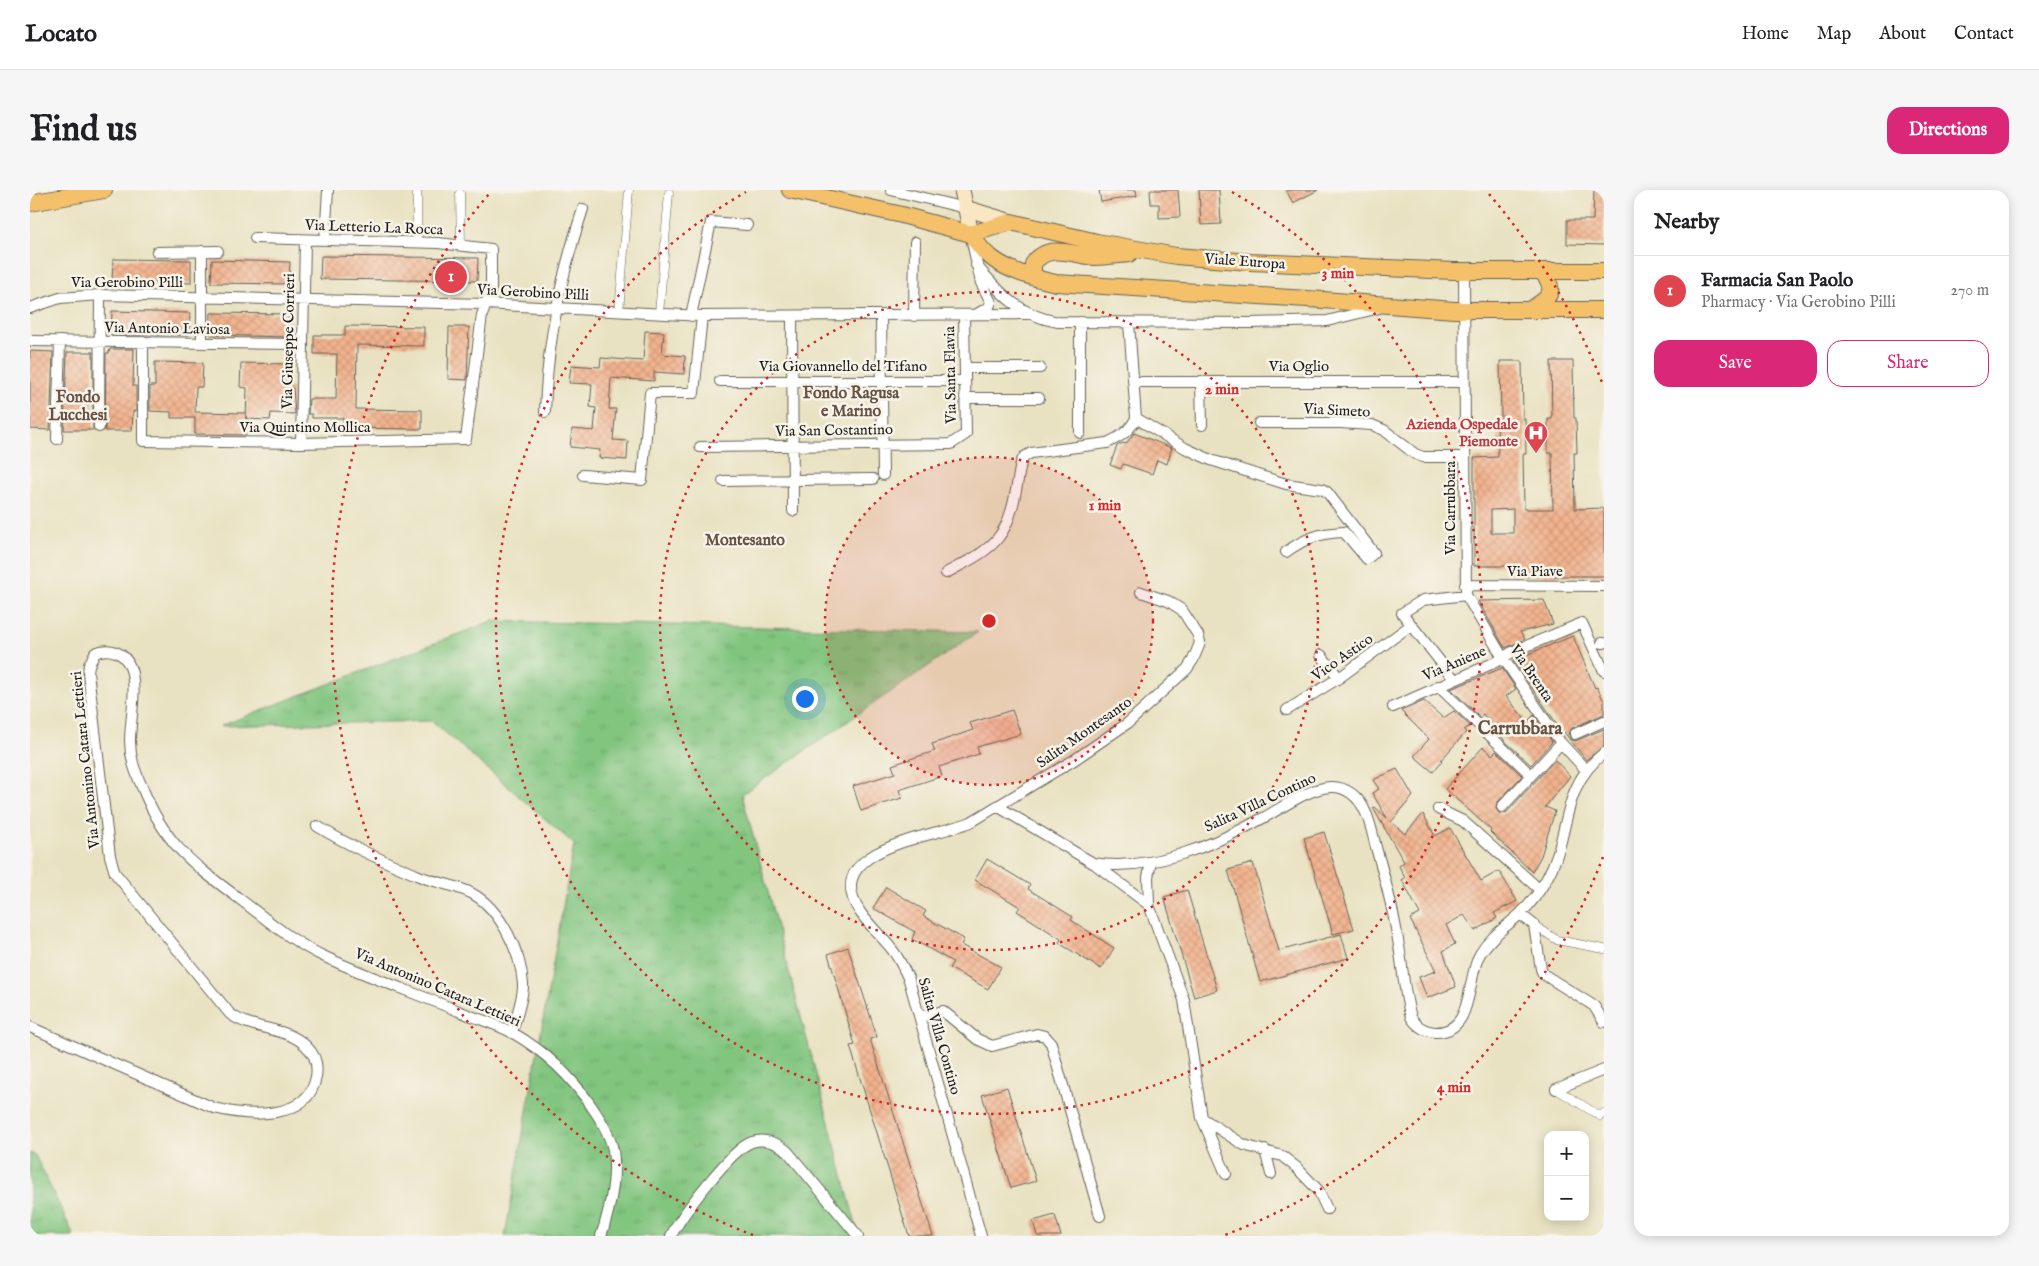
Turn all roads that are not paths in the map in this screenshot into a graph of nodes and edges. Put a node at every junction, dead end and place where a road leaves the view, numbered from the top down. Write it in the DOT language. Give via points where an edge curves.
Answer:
graph roads {
  1 [pos="104,190"];
  2 [pos="328,190"];
  3 [pos="417,190"];
  4 [pos="629,190"];
  5 [pos="790,190"];
  6 [pos="891,190"];
  7 [pos="962,190"];
  8 [pos="460,193"];
  9 [pos="669,193"];
  10 [pos="30,203"];
  11 [pos="965,208"];
  12 [pos="583,209"];
  13 [pos="1011,222"];
  14 [pos="747,225"];
  15 [pos="971,234"];
  16 [pos="255,238"];
  17 [pos="306,240"];
  18 [pos="325,240"];
  19 [pos="417,242"];
  20 [pos="915,242"];
  21 [pos="461,246"];
  22 [pos="202,251"];
  23 [pos="218,251"];
  24 [pos="157,252"];
  25 [pos="1152,253"];
  26 [pos="976,265"];
  27 [pos="1464,271"];
  28 [pos="1541,271"];
  29 [pos="1604,271"];
  30 [pos="1039,279"];
  31 [pos="100,295"];
  32 [pos="202,297"];
  33 [pos="304,299"];
  34 [pos="486,304"];
  35 [pos="1387,306"];
  36 [pos="30,308"];
  37 [pos="556,308"];
  38 [pos="1464,310"];
  39 [pos="1529,310"];
  40 [pos="1604,310"];
  41 [pos="619,312"];
  42 [pos="659,314"];
  43 [pos="1028,314"];
  44 [pos="976,315"];
  45 [pos="696,316"];
  46 [pos="792,316"];
  47 [pos="881,316"];
  48 [pos="914,316"];
  49 [pos="964,316"];
  50 [pos="1080,322"];
  51 [pos="1129,323"];
  52 [pos="30,341"];
  53 [pos="60,341"];
  54 [pos="100,342"];
  55 [pos="143,342"];
  56 [pos="202,343"];
  57 [pos="304,344"];
  58 [pos="965,368"];
  59 [pos="1040,368"];
  60 [pos="720,381"];
  61 [pos="792,381"];
  62 [pos="882,381"];
  63 [pos="965,381"];
  64 [pos="1201,381"];
  65 [pos="1134,382"];
  66 [pos="1464,382"];
  67 [pos="965,398"];
  68 [pos="1039,398"];
  69 [pos="545,412"];
  70 [pos="1136,418"];
  71 [pos="1260,423"];
  72 [pos="1202,425"];
  73 [pos="99,427"];
  74 [pos="1080,433"];
  75 [pos="966,434"];
  76 [pos="57,439"];
  77 [pos="301,443"];
  78 [pos="883,445"];
  79 [pos="793,446"];
  80 [pos="700,447"];
  81 [pos="1465,457"];
  82 [pos="883,474"];
  83 [pos="582,475"];
  84 [pos="873,479"];
  85 [pos="793,480"];
  86 [pos="723,481"];
  87 [pos="793,511"];
  88 [pos="1286,552"];
  89 [pos="946,573"];
  90 [pos="1604,586"];
  91 [pos="1465,590"];
  92 [pos="1141,592"];
  93 [pos="1411,624"];
  94 [pos="1321,655"];
  95 [pos="1503,658"];
  96 [pos="1604,671"];
  97 [pos="1339,678"];
  98 [pos="1454,679"];
  99 [pos="1438,686"];
  100 [pos="1393,707"];
  101 [pos="1287,710"];
  102 [pos="1604,721"];
  103 [pos="1575,734"];
  104 [pos="1561,743"];
  105 [pos="1604,753"];
  106 [pos="1586,770"];
  107 [pos="1531,775"];
  108 [pos="997,806"];
  109 [pos="1502,807"];
  110 [pos="1438,809"];
  111 [pos="317,826"];
  112 [pos="1151,862"];
  113 [pos="1093,863"];
  114 [pos="1540,890"];
  115 [pos="1149,905"];
  116 [pos="1520,914"];
  117 [pos="1534,925"];
  118 [pos="1604,949"];
  119 [pos="920,1017"];
  120 [pos="1604,1022"];
  121 [pos="30,1027"];
  122 [pos="512,1032"];
  123 [pos="1604,1070"];
  124 [pos="1556,1088"];
  125 [pos="1604,1113"];
  126 [pos="1202,1118"];
  127 [pos="1265,1150"];
  128 [pos="1226,1174"];
  129 [pos="1271,1174"];
  130 [pos="1327,1209"];
  131 [pos="1100,1216"];
  132 [pos="601,1236"];
  133 [pos="671,1236"];
  134 [pos="858,1236"];
  135 [pos="981,1236"];
  1 -- 10 [label="main road"];
  2 -- 18 [label="street"];
  3 -- 19 [label="street"];
  4 -- 41 [label="street"];
  5 -- 15 [label="main road"];
  6 -- 11 [label="street"];
  7 -- 11 [label="main road"];
  8 -- 21 [label="street"];
  9 -- 42 [label="street"];
  11 -- 13 [label="main road"];
  11 -- 15 [label="main road"];
  12 -- 37 [label="street"];
  13 -- 15 [label="main road"];
  13 -- 25 [label="main road, Viale Europa"];
  14 -- 45 [label="street" via="711,222"];
  15 -- 26 [label="street"];
  15 -- 30 [label="main road" via="986,254 1003,266"];
  16 -- 17 [label="street, Via Letterio La Rocca"];
  17 -- 18 [label="street, Via Letterio La Rocca"];
  17 -- 33 [label="street, Via Giuseppe Corrieri"];
  18 -- 19 [label="street, Via Letterio La Rocca"];
  19 -- 21 [label="street, Via Letterio La Rocca"];
  20 -- 48 [label="street"];
  21 -- 34 [label="street, Via Letterio La Rocca" via="491,250 491,291"];
  22 -- 23 [label="street"];
  22 -- 24 [label="street"];
  22 -- 32 [label="street"];
  25 -- 27 [label="main road, Viale Europa" via="1250,262"];
  25 -- 30 [label="main road" via="1094,257 1067,251 1050,252 1033,264 1033,274"];
  26 -- 43 [label="street" via="1004,296"];
  26 -- 44 [label="street" via="991,302 990,307"];
  27 -- 28 [label="main road, Viale Europa"];
  27 -- 38 [label="street, Via Carrubbara"];
  28 -- 29 [label="main road, Viale Europa"];
  28 -- 39 [label="main road" via="1549,280 1550,292 1543,302"];
  30 -- 35 [label="main road" via="1082,286"];
  31 -- 32 [label="street, Via Gerobino Pilli"];
  31 -- 36 [label="street, Via Gerobino Pilli" via="60,298"];
  31 -- 54 [label="street"];
  32 -- 33 [label="street, Via Gerobino Pilli"];
  32 -- 56 [label="street"];
  33 -- 34 [label="street, Via Gerobino Pilli"];
  33 -- 57 [label="street, Via Giuseppe Corrieri"];
  34 -- 37 [label="street, Via Gerobino Pilli"];
  34 -- 77 [label="street, Via Quintino Mollica" via="466,439"];
  35 -- 38 [label="main road"];
  35 -- 51 [label="street" via="1326,321"];
  37 -- 41 [label="street, Via Gerobino Pilli"];
  37 -- 69 [label="street" via="549,349"];
  38 -- 39 [label="main road"];
  38 -- 66 [label="street, Via Carrubbara"];
  39 -- 40 [label="main road"];
  41 -- 42 [label="street, Via Gerobino Pilli"];
  42 -- 45 [label="street, Via Gerobino Pilli"];
  43 -- 44 [label="street, Via Gerobino Pilli"];
  43 -- 50 [label="street" via="1043,320"];
  44 -- 49 [label="street, Via Gerobino Pilli"];
  45 -- 46 [label="street, Via Gerobino Pilli"];
  45 -- 83 [label="street" via="694,393 650,392 642,480"];
  46 -- 47 [label="street, Via Gerobino Pilli"];
  46 -- 61 [label="street"];
  47 -- 48 [label="street, Via Gerobino Pilli"];
  47 -- 62 [label="street"];
  48 -- 49 [label="street, Via Gerobino Pilli"];
  49 -- 58 [label="street, Via Santa Flavia"];
  50 -- 51 [label="street"];
  50 -- 74 [label="street"];
  51 -- 65 [label="street"];
  52 -- 53 [label="street, Via Antonio Laviosa"];
  53 -- 54 [label="street, Via Antonio Laviosa"];
  53 -- 76 [label="street"];
  54 -- 55 [label="street, Via Antonio Laviosa"];
  54 -- 73 [label="street"];
  55 -- 56 [label="street, Via Antonio Laviosa"];
  55 -- 77 [label="street, Via Quintino Mollica" via="143,441"];
  56 -- 57 [label="street, Via Antonio Laviosa"];
  57 -- 77 [label="street, Via Giuseppe Corrieri"];
  58 -- 59 [label="street"];
  58 -- 63 [label="street, Via Santa Flavia"];
  60 -- 61 [label="street, Via Giovannello del Tifano"];
  61 -- 62 [label="street, Via Giovannello del Tifano"];
  61 -- 79 [label="street"];
  62 -- 63 [label="street, Via Giovannello del Tifano"];
  62 -- 78 [label="street"];
  63 -- 67 [label="street, Via Santa Flavia"];
  64 -- 65 [label="street, Via Oglio"];
  64 -- 66 [label="street, Via Oglio"];
  64 -- 72 [label="street"];
  65 -- 70 [label="street"];
  66 -- 81 [label="street, Via Carrubbara"];
  67 -- 68 [label="street"];
  67 -- 75 [label="street, Via Santa Flavia"];
  70 -- 88 [label="street" via="1211,460 1286,484 1322,489 1374,553 1367,559 1344,532 1330,532 1303,540"];
  70 -- 89 [label="street" via="1132,427 1108,443 1031,452 1024,457 1009,514 998,538"];
  71 -- 81 [label="street, Via Simeto" via="1372,425 1384,430 1415,454"];
  75 -- 78 [label="street, Via San Costantino" via="951,444"];
  78 -- 79 [label="street, Via San Costantino"];
  78 -- 82 [label="street"];
  79 -- 80 [label="street, Via San Costantino"];
  79 -- 85 [label="street"];
  81 -- 91 [label="street, Via Carrubbara"];
  82 -- 84 [label="street"];
  84 -- 85 [label="street"];
  85 -- 86 [label="street"];
  85 -- 87 [label="street"];
  90 -- 91 [label="street, Via Piave"];
  91 -- 93 [label="street, Via Piave" via="1423,600 1402,613"];
  91 -- 95 [label="street, Via Brenta"];
  92 -- 108 [label="street, Salita Montesanto" via="1168,601 1182,610 1198,635 1200,643 1187,669 1128,723"];
  93 -- 97 [label="street, Vico Astico"];
  93 -- 98 [label="street"];
  94 -- 97 [label="street"];
  95 -- 96 [label="street, Via Aniene" via="1582,623"];
  95 -- 98 [label="street, Via Aniene"];
  95 -- 104 [label="street, Via Brenta"];
  97 -- 101 [label="street, Vico Astico"];
  98 -- 99 [label="street, Via Aniene"];
  99 -- 100 [label="street, Via Aniene"];
  99 -- 107 [label="street"];
  102 -- 103 [label="street"];
  104 -- 106 [label="street, Via Brenta"];
  104 -- 107 [label="street"];
  105 -- 106 [label="street, Salita Villa Contino"];
  106 -- 114 [label="street, Salita Villa Contino" via="1573,793 1553,867"];
  107 -- 109 [label="street"];
  108 -- 113 [label="street, Salita Villa Contino"];
  108 -- 119 [label="street, Salita Villa Contino" via="953,829 888,846 867,858 853,875 850,892 854,903 892,948 909,980"];
  110 -- 114 [label="street" via="1463,821"];
  111 -- 122 [label="street" via="421,877 474,894 497,916 508,931 518,957 523,986"];
  112 -- 113 [label="street, Salita Villa Contino" via="1118,866"];
  112 -- 115 [label="street"];
  112 -- 116 [label="street, Salita Villa Contino" via="1219,840 1319,789 1339,787 1346,790 1365,809 1394,913 1411,1017 1415,1024 1428,1031 1447,1030 1462,1017 1480,954 1492,938"];
  113 -- 115 [label="street"];
  114 -- 116 [label="street, Salita Villa Contino"];
  115 -- 126 [label="street" via="1184,1000"];
  116 -- 117 [label="street"];
  117 -- 118 [label="street" via="1557,940"];
  117 -- 120 [label="street" via="1543,974 1594,1006"];
  119 -- 131 [label="street" via="943,1011 992,1046 1037,1034 1045,1036 1051,1043"];
  119 -- 135 [label="street, Salita Villa Contino"];
  121 -- 122 [label="street, Via Antonino Catara Lettieri" via="214,1108 232,1112 257,1114 286,1110 305,1097 316,1080 316,1060 307,1046 290,1035 244,1023 230,1014 115,873 110,856 88,672 96,653 107,649 125,658 132,671 132,763 161,827 184,855 291,939 323,956"];
  122 -- 132 [label="street, Via Antonino Catara Lettieri" via="545,1054 567,1075 584,1095 608,1136 614,1161 613,1185"];
  123 -- 124 [label="street"];
  124 -- 125 [label="street" via="1600,1116"];
  126 -- 127 [label="street" via="1244,1145"];
  126 -- 128 [label="street"];
  127 -- 129 [label="street"];
  127 -- 130 [label="street" via="1282,1156 1296,1167 1318,1190"];
  133 -- 134 [label="street" via="736,1152 751,1142 762,1141 776,1144 788,1152"];
}
